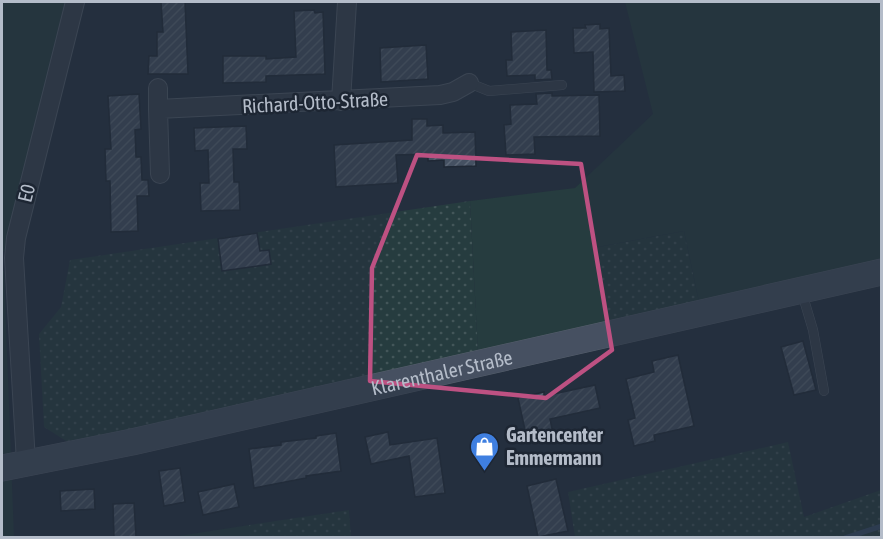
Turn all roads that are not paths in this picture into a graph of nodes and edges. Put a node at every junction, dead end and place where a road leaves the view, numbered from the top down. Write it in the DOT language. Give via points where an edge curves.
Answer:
graph roads {
  1 [pos="75,2"];
  2 [pos="347,2"];
  3 [pos="469,83"];
  4 [pos="562,85"];
  5 [pos="158,88"];
  6 [pos="341,101"];
  7 [pos="158,109"];
  8 [pos="160,174"];
  9 [pos="882,272"];
  10 [pos="801,290"];
  11 [pos="824,392"];
  12 [pos="14,465"];
  1 -- 12 [label="street, E0" via="16,238"];
  2 -- 6 [label="street"];
  3 -- 4 [label="lane" via="489,91"];
  3 -- 6 [label="street, Richard-Otto-Straße" via="440,95"];
  5 -- 7 [label="street"];
  6 -- 7 [label="street, Richard-Otto-Straße"];
  7 -- 8 [label="street"];
  9 -- 10 [label="main road, Klarenthaler Straße"];
  10 -- 11 [label="lane"];
  10 -- 12 [label="main road, Klarenthaler Straße" via="132,442"];
}
